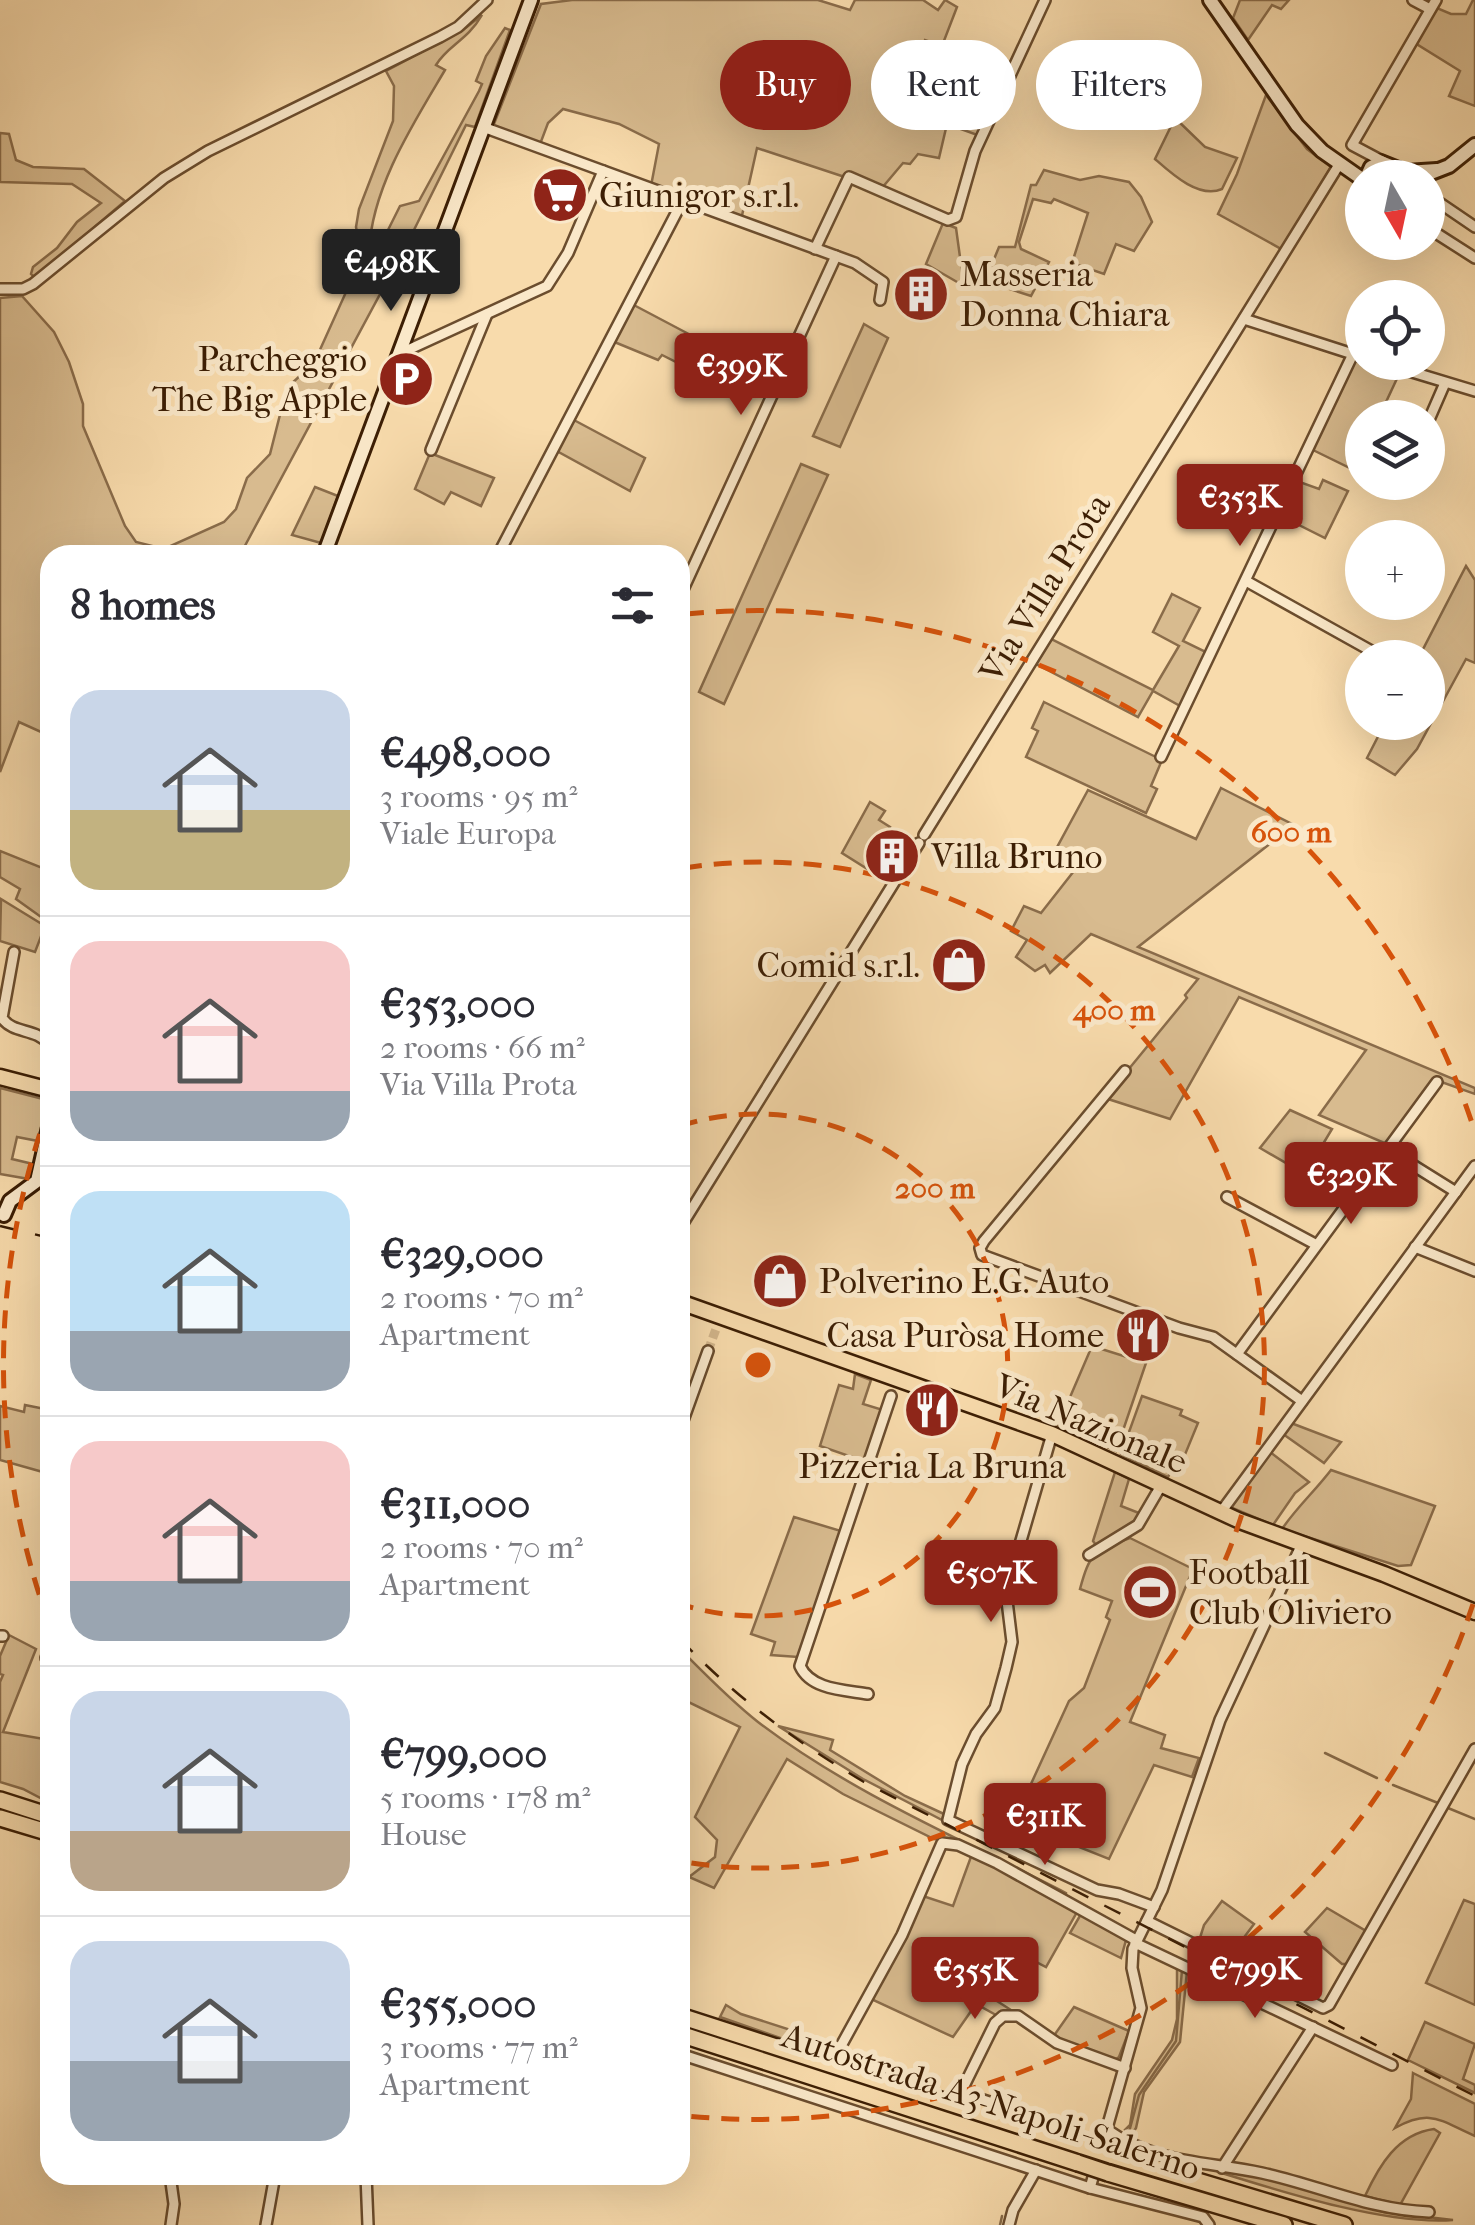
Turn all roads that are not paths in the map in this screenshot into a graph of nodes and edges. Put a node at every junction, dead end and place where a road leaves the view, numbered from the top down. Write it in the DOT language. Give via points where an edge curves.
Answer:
graph roads {
  1 [pos="487,0"];
  2 [pos="531,0"];
  3 [pos="1045,0"];
  4 [pos="1210,0"];
  5 [pos="1413,0"];
  6 [pos="1433,5"];
  7 [pos="1016,64"];
  8 [pos="483,127"];
  9 [pos="986,130"];
  10 [pos="1475,145"];
  11 [pos="1362,160"];
  12 [pos="1340,163"];
  13 [pos="1345,164"];
  14 [pos="1445,166"];
  15 [pos="603,171"];
  16 [pos="683,200"];
  17 [pos="1445,207"];
  18 [pos="1475,227"];
  19 [pos="1445,239"];
  20 [pos="815,249"];
  21 [pos="836,256"];
  22 [pos="1475,258"];
  23 [pos="0,290"];
  24 [pos="880,300"];
  25 [pos="487,314"];
  26 [pos="1244,320"];
  27 [pos="1345,352"];
  28 [pos="399,354"];
  29 [pos="1346,380"];
  30 [pos="1436,380"];
  31 [pos="1445,383"];
  32 [pos="1475,391"];
  33 [pos="1438,400"];
  34 [pos="431,450"];
  35 [pos="328,545"];
  36 [pos="503,545"];
  37 [pos="690,574"];
  38 [pos="1246,581"];
  39 [pos="1352,640"];
  40 [pos="1161,756"];
  41 [pos="14,952"];
  42 [pos="40,1034"];
  43 [pos="1125,1071"];
  44 [pos="0,1076"];
  45 [pos="1436,1082"];
  46 [pos="40,1087"];
  47 [pos="1387,1149"];
  48 [pos="1475,1166"];
  49 [pos="40,1167"];
  50 [pos="1456,1192"];
  51 [pos="1227,1198"];
  52 [pos="690,1212"];
  53 [pos="4,1215"];
  54 [pos="1316,1244"];
  55 [pos="1415,1247"];
  56 [pos="1475,1271"];
  57 [pos="690,1308"];
  58 [pos="708,1351"];
  59 [pos="1237,1354"];
  60 [pos="894,1388"];
  61 [pos="690,1401"];
  62 [pos="1302,1401"];
  63 [pos="1052,1434"];
  64 [pos="1162,1484"];
  65 [pos="1221,1512"];
  66 [pos="1302,1544"];
  67 [pos="1089,1555"];
  68 [pos="1475,1612"];
  69 [pos="868,1694"];
  70 [pos="1475,1749"];
  71 [pos="0,1800"];
  72 [pos="40,1813"];
  73 [pos="0,1818"];
  74 [pos="40,1830"];
  75 [pos="1154,1907"];
  76 [pos="1147,1920"];
  77 [pos="1136,1942"];
  78 [pos="690,2019"];
  79 [pos="1313,2027"];
  80 [pos="690,2037"];
  81 [pos="836,2055"];
  82 [pos="690,2057"];
  83 [pos="1392,2065"];
  84 [pos="1124,2068"];
  85 [pos="1038,2118"];
  86 [pos="1106,2130"];
  87 [pos="1080,2155"];
  88 [pos="1109,2164"];
  89 [pos="1222,2168"];
  90 [pos="1036,2170"];
  91 [pos="171,2185"];
  92 [pos="273,2185"];
  93 [pos="366,2185"];
  94 [pos="1090,2188"];
  95 [pos="1428,2212"];
  96 [pos="171,2225"];
  97 [pos="266,2225"];
  98 [pos="368,2225"];
  99 [pos="1010,2225"];
  100 [pos="1209,2225"];
  101 [pos="1284,2225"];
  102 [pos="1344,2225"];
  1 -- 23 [label="street" via="440,36 208,151 164,178 34,284"];
  2 -- 8 [label="street"];
  3 -- 7 [label="street"];
  4 -- 12 [label="street" via="1297,125"];
  5 -- 6 [label="street"];
  6 -- 11 [label="street" via="1352,144"];
  8 -- 15 [label="street"];
  8 -- 28 [label="street"];
  9 -- 20 [label="street" via="956,217 948,220 848,178"];
  10 -- 14 [label="street"];
  12 -- 13 [label="street"];
  12 -- 26 [label="street, Via Villa Prota"];
  15 -- 16 [label="street"];
  15 -- 25 [label="street" via="553,280"];
  16 -- 20 [label="street"];
  16 -- 36 [label="street"];
  17 -- 18 [label="street"];
  19 -- 22 [label="street"];
  20 -- 21 [label="street"];
  21 -- 24 [label="street" via="881,280"];
  21 -- 37 [label="street"];
  25 -- 28 [label="street"];
  25 -- 34 [label="street"];
  26 -- 27 [label="street"];
  26 -- 52 [label="street, Via Villa Prota"];
  28 -- 35 [label="street"];
  29 -- 38 [label="street"];
  30 -- 31 [label="street"];
  31 -- 32 [label="street"];
  31 -- 33 [label="street"];
  38 -- 39 [label="street"];
  38 -- 40 [label="street"];
  41 -- 42 [label="street" via="2,1018 10,1027"];
  43 -- 59 [label="street" via="980,1252 1213,1337"];
  44 -- 46 [label="main road"];
  45 -- 47 [label="street"];
  47 -- 50 [label="street"];
  47 -- 54 [label="street"];
  48 -- 50 [label="street"];
  49 -- 53 [label="street" via="37,1180 10,1201"];
  50 -- 55 [label="street"];
  51 -- 54 [label="street"];
  54 -- 59 [label="street"];
  55 -- 56 [label="street"];
  55 -- 62 [label="street"];
  57 -- 60 [label="main road, Via Nazionale"];
  58 -- 61 [label="street"];
  59 -- 62 [label="street"];
  60 -- 63 [label="main road, Via Nazionale"];
  60 -- 69 [label="street" via="800,1666 818,1684"];
  62 -- 65 [label="street"];
  63 -- 64 [label="main road, Via Nazionale"];
  63 -- 75 [label="street" via="1011,1576 1006,1668 995,1708 962,1764 948,1820 1098,1890"];
  64 -- 65 [label="main road, Via Nazionale"];
  64 -- 67 [label="street" via="1138,1526"];
  65 -- 66 [label="main road, Via Nazionale"];
  66 -- 68 [label="main road, Via Nazionale"];
  66 -- 75 [label="street" via="1220,1720"];
  70 -- 76 [label="street" via="1329,2005 1314,2007"];
  71 -- 72 [label="highway"];
  73 -- 74 [label="highway"];
  75 -- 76 [label="street"];
  76 -- 77 [label="street"];
  77 -- 79 [label="street"];
  77 -- 81 [label="street" via="997,1862 942,1843 902,1935"];
  77 -- 84 [label="street" via="1130,1958 1141,2008"];
  78 -- 87 [label="highway, Autostrada A3 Napoli-Salerno"];
  79 -- 83 [label="street"];
  79 -- 89 [label="street"];
  80 -- 87 [label="highway, Autostrada A3 Napoli-Salerno"];
  82 -- 90 [label="street"];
  84 -- 85 [label="street" via="1057,2043 1018,2016 1004,2016 962,2090"];
  84 -- 86 [label="street"];
  86 -- 89 [label="street" via="1131,2146"];
  86 -- 94 [label="street"];
  87 -- 88 [label="highway, Autostrada A3 Napoli-Salerno, bridge"];
  88 -- 101 [label="highway, Autostrada A3 Napoli-Salerno"];
  88 -- 102 [label="highway, Autostrada A3 Napoli-Salerno"];
  89 -- 95 [label="street" via="1264,2173 1394,2210"];
  90 -- 94 [label="street"];
  90 -- 99 [label="street"];
  91 -- 96 [label="street"];
  92 -- 97 [label="street"];
  93 -- 98 [label="street"];
  94 -- 100 [label="street" via="1203,2217"];
}
